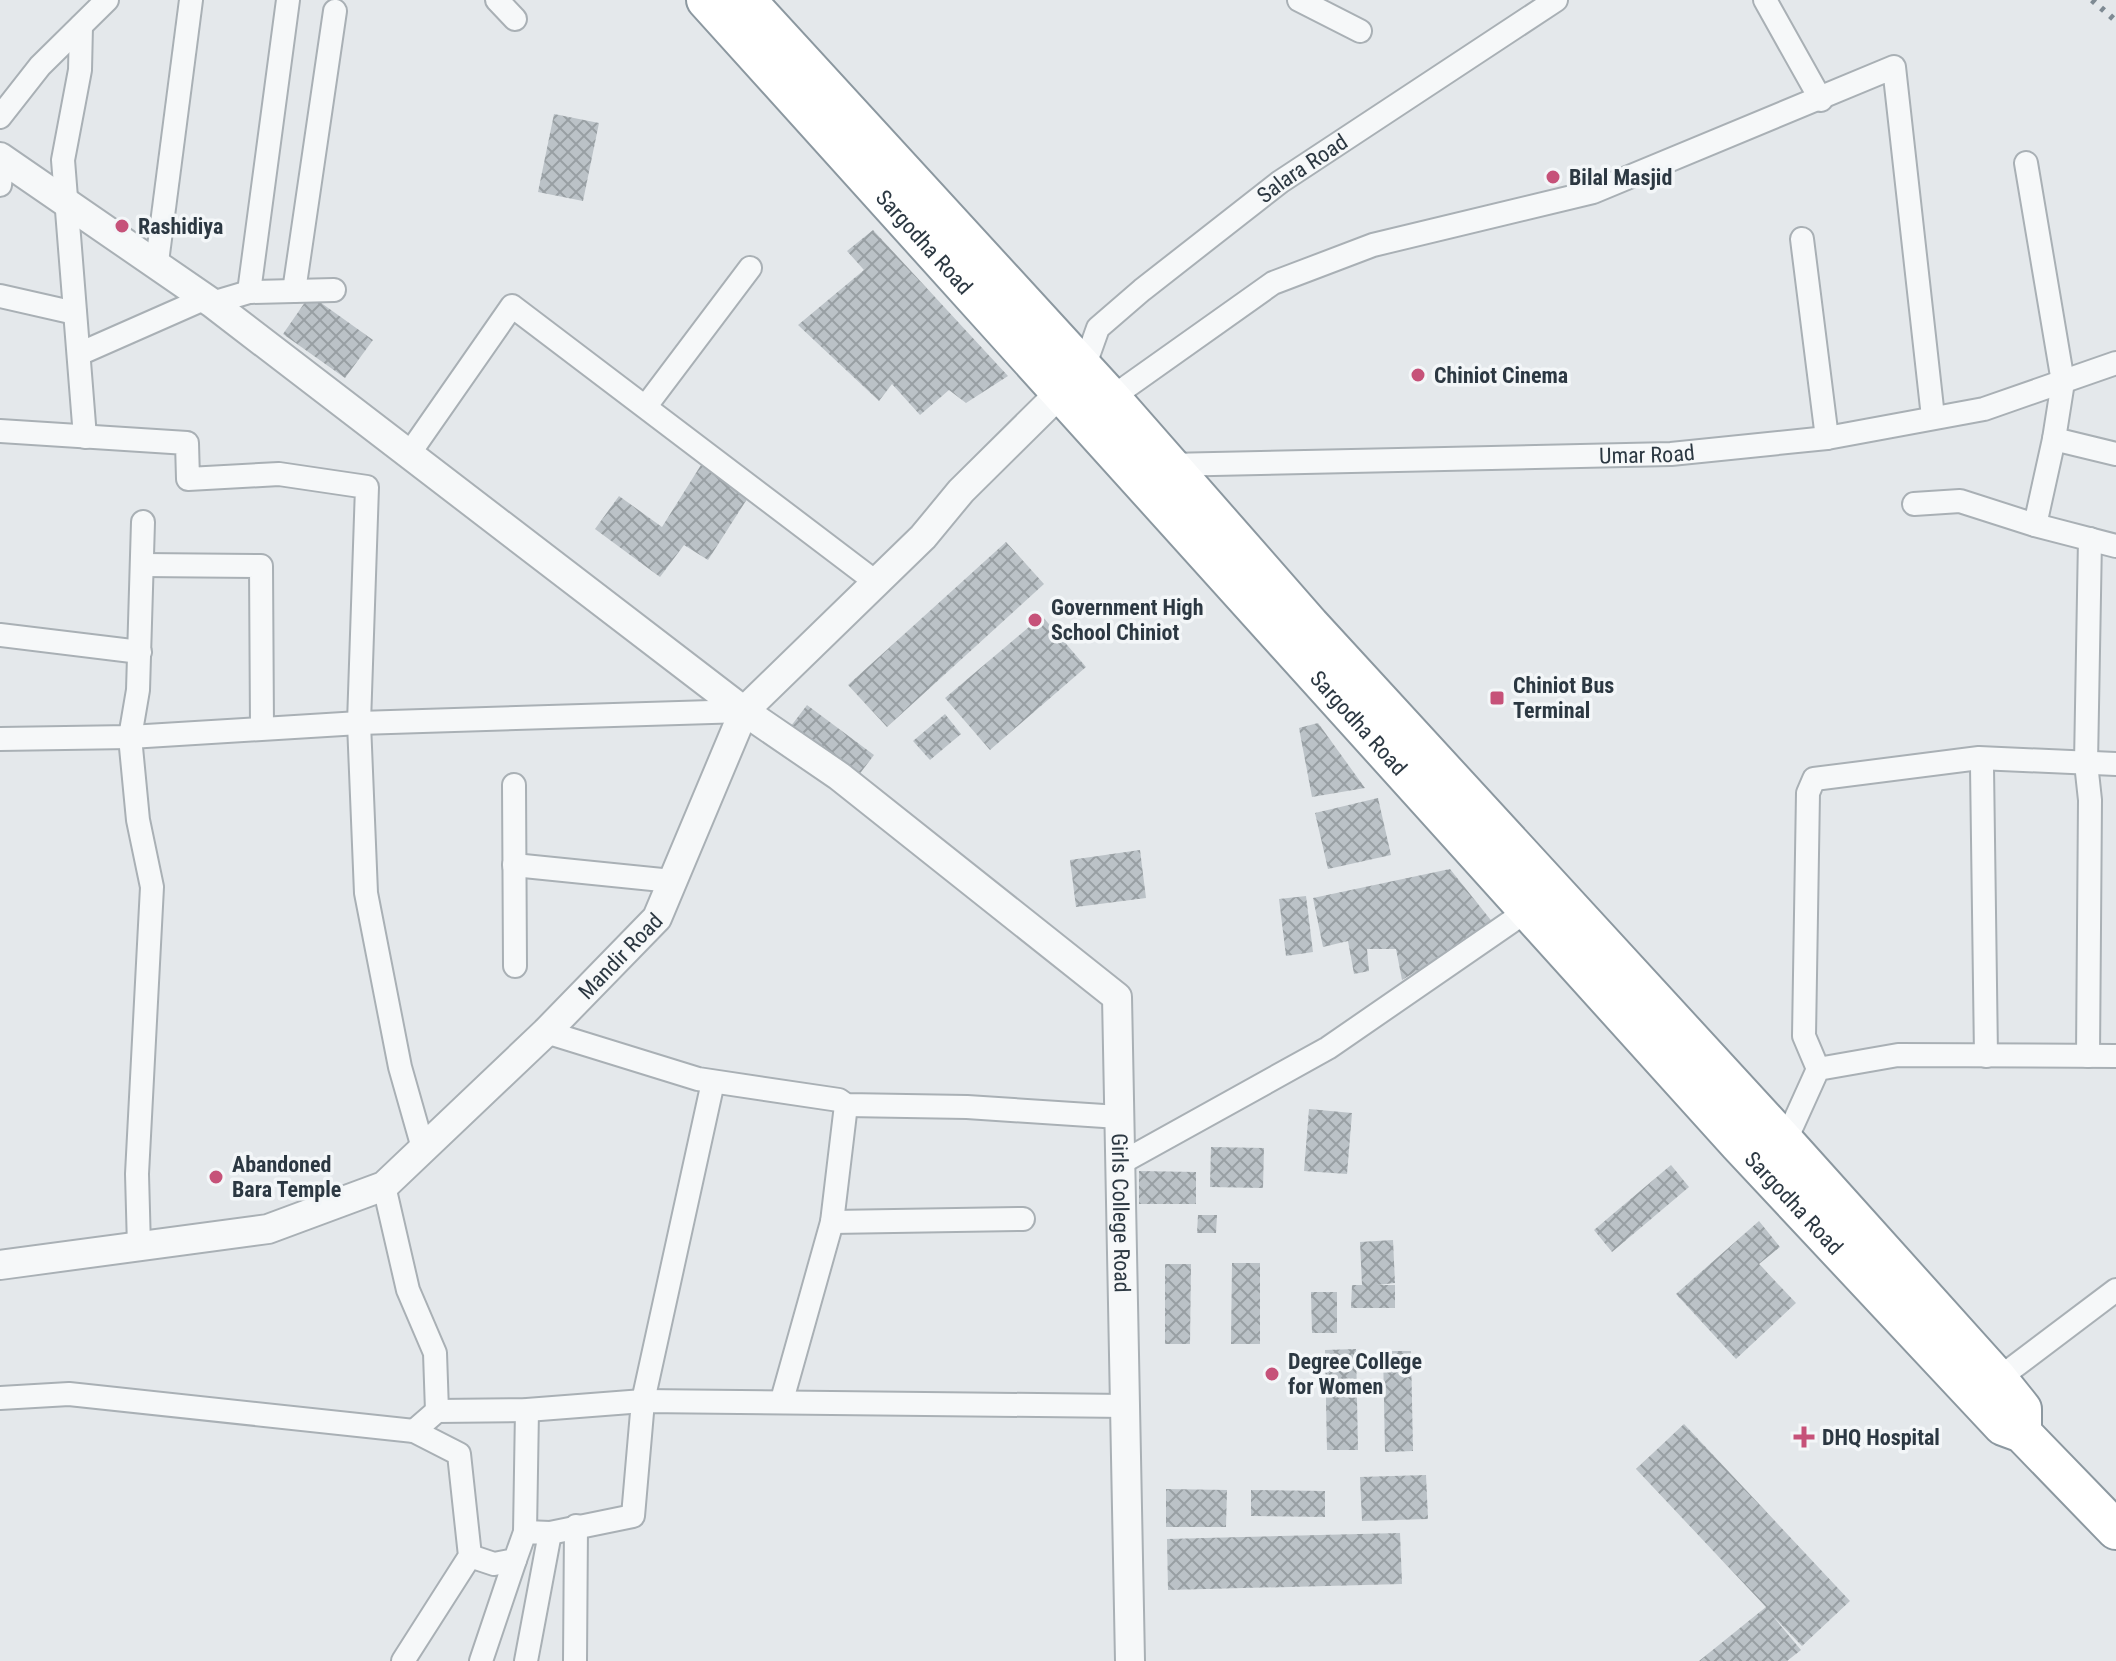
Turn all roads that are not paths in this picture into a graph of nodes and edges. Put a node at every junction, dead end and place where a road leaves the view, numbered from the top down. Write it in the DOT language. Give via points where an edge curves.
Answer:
graph roads {
  1 [pos="107,0"];
  2 [pos="191,0"];
  3 [pos="288,0"];
  4 [pos="497,0"];
  5 [pos="706,0"];
  6 [pos="746,0"];
  7 [pos="1299,0"];
  8 [pos="1556,0"];
  9 [pos="1765,0"];
  10 [pos="335,11"];
  11 [pos="515,19"];
  12 [pos="81,26"];
  13 [pos="1360,31"];
  14 [pos="806,89"];
  15 [pos="1821,100"];
  16 [pos="0,117"];
  17 [pos="2026,163"];
  18 [pos="1,166"];
  19 [pos="66,200"];
  20 [pos="1802,239"];
  21 [pos="157,262"];
  22 [pos="750,268"];
  23 [pos="334,290"];
  24 [pos="294,291"];
  25 [pos="249,292"];
  26 [pos="0,296"];
  27 [pos="209,300"];
  28 [pos="75,313"];
  29 [pos="79,354"];
  30 [pos="2116,363"];
  31 [pos="1071,382"];
  32 [pos="2063,382"];
  33 [pos="1111,398"];
  34 [pos="646,406"];
  35 [pos="1933,417"];
  36 [pos="0,431"];
  37 [pos="85,437"];
  38 [pos="1827,438"];
  39 [pos="2054,439"];
  40 [pos="409,454"];
  41 [pos="2116,454"];
  42 [pos="1167,465"];
  43 [pos="1914,504"];
  44 [pos="143,522"];
  45 [pos="2035,525"];
  46 [pos="2090,539"];
  47 [pos="2116,546"];
  48 [pos="142,565"];
  49 [pos="877,583"];
  50 [pos="1299,634"];
  51 [pos="0,635"];
  52 [pos="140,652"];
  53 [pos="744,711"];
  54 [pos="359,723"];
  55 [pos="262,728"];
  56 [pos="130,737"];
  57 [pos="0,739"];
  58 [pos="2086,763"];
  59 [pos="2116,764"];
  60 [pos="1982,767"];
  61 [pos="514,785"];
  62 [pos="1446,796"];
  63 [pos="514,865"];
  64 [pos="672,881"];
  65 [pos="1528,910"];
  66 [pos="515,966"];
  67 [pos="546,1032"];
  68 [pos="1986,1056"];
  69 [pos="2088,1056"];
  70 [pos="2116,1056"];
  71 [pos="1818,1069"];
  72 [pos="713,1082"];
  73 [pos="846,1105"];
  74 [pos="1119,1117"];
  75 [pos="1763,1135"];
  76 [pos="423,1148"];
  77 [pos="1119,1164"];
  78 [pos="384,1186"];
  79 [pos="1023,1219"];
  80 [pos="832,1222"];
  81 [pos="139,1247"];
  82 [pos="0,1265"];
  83 [pos="2116,1290"];
  84 [pos="1998,1379"];
  85 [pos="0,1398"];
  86 [pos="782,1400"];
  87 [pos="643,1401"];
  88 [pos="1126,1406"];
  89 [pos="527,1410"];
  90 [pos="437,1411"];
  91 [pos="414,1431"];
  92 [pos="2022,1433"];
  93 [pos="2113,1521"];
  94 [pos="576,1526"];
  95 [pos="525,1532"];
  96 [pos="550,1533"];
  97 [pos="470,1556"];
  98 [pos="515,1560"];
  99 [pos="403,1661"];
  100 [pos="481,1661"];
  101 [pos="526,1661"];
  102 [pos="575,1661"];
  103 [pos="1130,1661"];
  1 -- 12 [label="street"];
  2 -- 21 [label="street"];
  3 -- 25 [label="street"];
  4 -- 11 [label="street"];
  5 -- 14 [label="highway, Sargodha Road"];
  6 -- 14 [label="highway, Sargodha Road"];
  7 -- 13 [label="street"];
  8 -- 31 [label="street, Salara Road" via="1280,182 1154,280 1098,328"];
  9 -- 15 [label="street"];
  10 -- 24 [label="street"];
  12 -- 16 [label="street" via="40,66"];
  12 -- 19 [label="street" via="80,70 63,160"];
  14 -- 31 [label="highway, Sargodha Road"];
  15 -- 33 [label="street" via="1593,192 1373,245 1273,283"];
  15 -- 35 [label="street" via="1894,67"];
  17 -- 32 [label="street"];
  18 -- 19 [label="street"];
  19 -- 21 [label="street"];
  19 -- 28 [label="street"];
  20 -- 38 [label="street"];
  21 -- 27 [label="street"];
  22 -- 34 [label="street"];
  23 -- 24 [label="street"];
  24 -- 25 [label="street"];
  25 -- 27 [label="street"];
  26 -- 28 [label="street"];
  27 -- 29 [label="street"];
  27 -- 40 [label="street"];
  28 -- 29 [label="street"];
  29 -- 37 [label="street"];
  30 -- 32 [label="street, Umar Road"];
  31 -- 33 [label="highway, Sargodha Road"];
  31 -- 49 [label="street, Mandir Road"];
  31 -- 50 [label="highway, Sargodha Road"];
  32 -- 35 [label="street, Umar Road" via="1984,409"];
  32 -- 39 [label="street"];
  33 -- 42 [label="highway, Sargodha Road"];
  34 -- 40 [label="street" via="512,306"];
  34 -- 49 [label="street"];
  35 -- 38 [label="street, Umar Road"];
  36 -- 37 [label="street"];
  37 -- 54 [label="street" via="187,443 188,479 279,474 367,487"];
  38 -- 42 [label="street, Umar Road" via="1671,454"];
  39 -- 41 [label="street"];
  39 -- 45 [label="street"];
  40 -- 53 [label="street"];
  42 -- 50 [label="highway, Sargodha Road"];
  43 -- 45 [label="street" via="1960,501"];
  44 -- 48 [label="street"];
  45 -- 46 [label="street"];
  46 -- 47 [label="street"];
  46 -- 58 [label="street"];
  48 -- 52 [label="street"];
  48 -- 55 [label="street" via="261,566"];
  49 -- 53 [label="street, Mandir Road"];
  50 -- 62 [label="highway, Sargodha Road"];
  51 -- 52 [label="street"];
  52 -- 56 [label="street"];
  53 -- 54 [label="street"];
  53 -- 64 [label="street, Mandir Road"];
  53 -- 74 [label="street, Girls College Road" via="839,776 1117,997"];
  54 -- 55 [label="street"];
  54 -- 76 [label="street" via="366,893 400,1067"];
  55 -- 56 [label="street"];
  56 -- 57 [label="street"];
  56 -- 81 [label="street" via="138,820 152,887 137,1174"];
  58 -- 59 [label="street"];
  58 -- 69 [label="street"];
  58 -- 71 [label="street" via="1979,758 1814,779 1808,793 1804,1036"];
  60 -- 68 [label="street"];
  61 -- 63 [label="street"];
  62 -- 65 [label="highway, Sargodha Road"];
  62 -- 75 [label="highway, Sargodha Road"];
  63 -- 64 [label="street"];
  63 -- 66 [label="street"];
  64 -- 67 [label="street, Mandir Road" via="657,918"];
  65 -- 75 [label="highway, Sargodha Road"];
  65 -- 77 [label="street" via="1328,1048"];
  67 -- 72 [label="street"];
  67 -- 76 [label="street, Mandir Road"];
  68 -- 69 [label="street"];
  68 -- 71 [label="street" via="1898,1055"];
  69 -- 70 [label="street"];
  71 -- 75 [label="street"];
  72 -- 73 [label="street"];
  72 -- 87 [label="street"];
  73 -- 74 [label="street"];
  73 -- 80 [label="street"];
  74 -- 77 [label="street, Girls College Road"];
  75 -- 84 [label="highway, Sargodha Road"];
  75 -- 92 [label="highway, Sargodha Road" via="2003,1426"];
  76 -- 78 [label="street, Mandir Road"];
  77 -- 88 [label="street, Girls College Road"];
  78 -- 81 [label="street, Mandir Road" via="268,1229"];
  78 -- 90 [label="street" via="408,1290 435,1353"];
  79 -- 80 [label="street"];
  80 -- 86 [label="street"];
  81 -- 82 [label="street, Mandir Road"];
  83 -- 84 [label="street"];
  84 -- 92 [label="highway, Sargodha Road" via="2022,1409"];
  85 -- 91 [label="street" via="69,1394"];
  86 -- 87 [label="street"];
  86 -- 88 [label="street"];
  87 -- 89 [label="street"];
  87 -- 94 [label="street" via="633,1516"];
  88 -- 103 [label="street, Girls College Road"];
  89 -- 90 [label="street"];
  89 -- 95 [label="street"];
  90 -- 91 [label="street"];
  91 -- 97 [label="street" via="459,1454"];
  92 -- 93 [label="highway, Sargodha Road"];
  94 -- 96 [label="street"];
  94 -- 102 [label="street"];
  95 -- 96 [label="street"];
  95 -- 98 [label="street"];
  96 -- 101 [label="street"];
  97 -- 98 [label="street" via="494,1564"];
  97 -- 99 [label="street"];
  98 -- 100 [label="street"];
}
